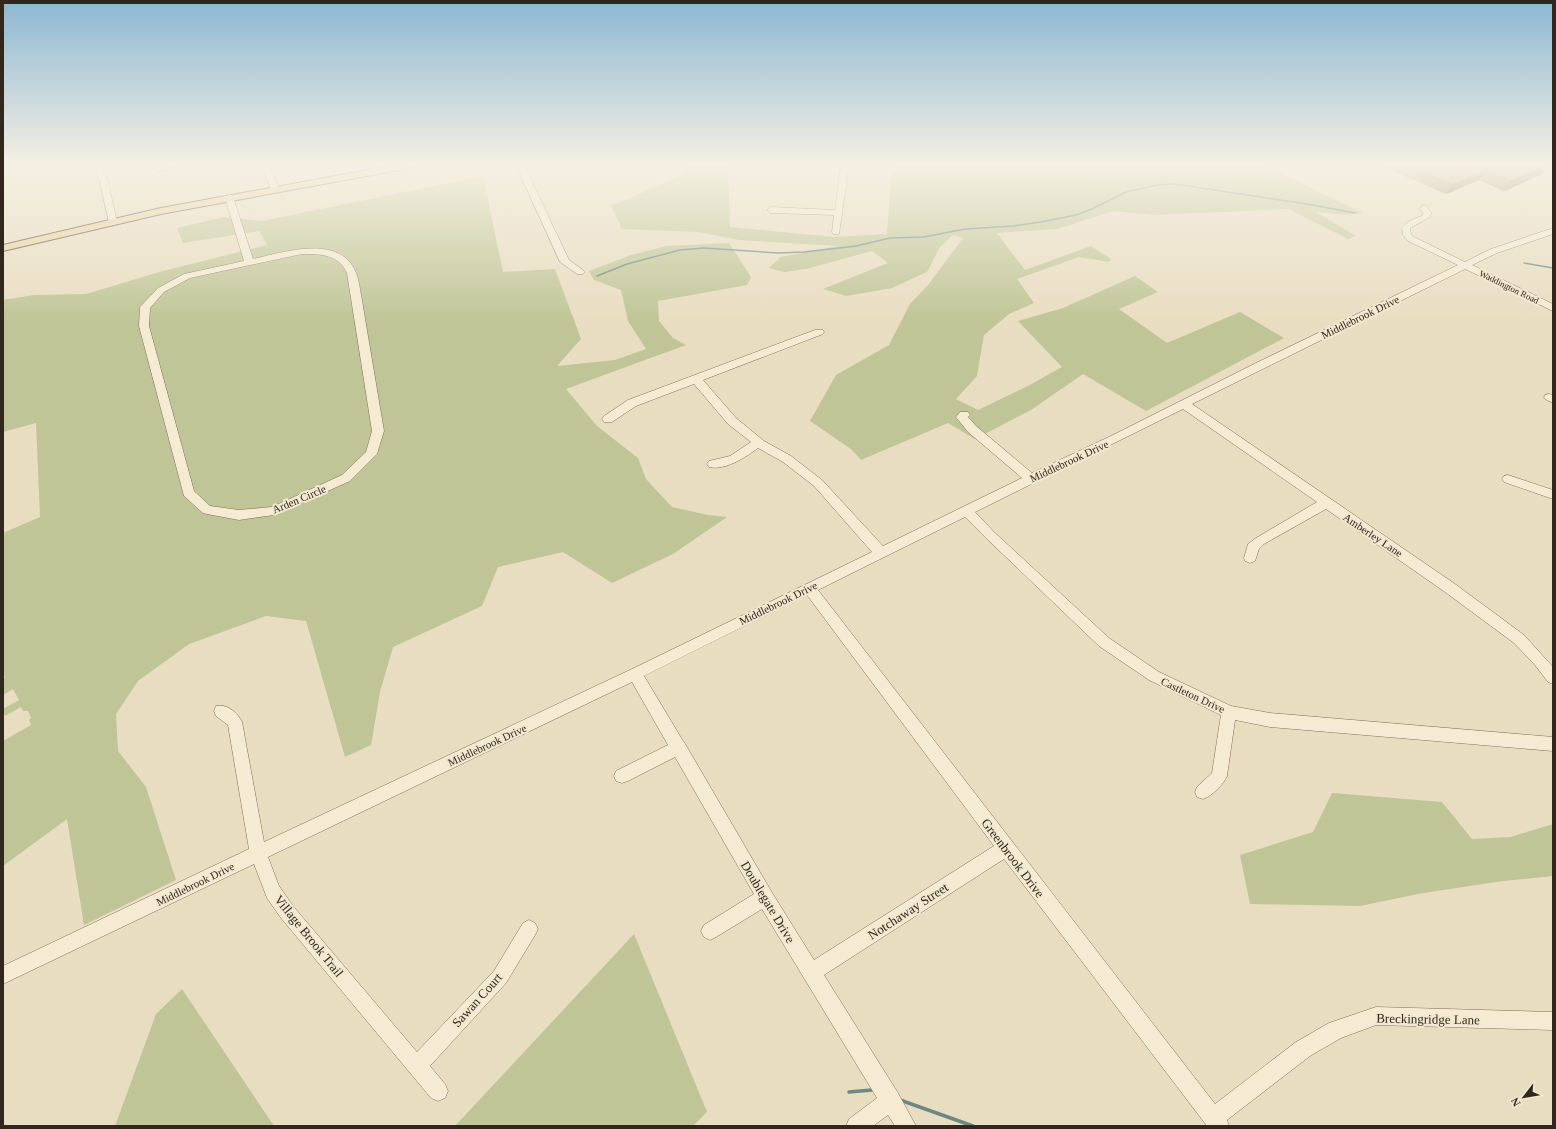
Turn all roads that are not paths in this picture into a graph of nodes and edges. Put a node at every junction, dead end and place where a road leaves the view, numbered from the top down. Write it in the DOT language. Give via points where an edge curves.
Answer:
graph roads {
  1 [pos="112,218"];
  2 [pos="134,218"];
  3 [pos="236,218"];
  4 [pos="544,218"];
  5 [pos="838,218"];
  6 [pos="1422,218"];
  7 [pos="113,222"];
  8 [pos="1553,231"];
  9 [pos="836,232"];
  10 [pos="3,248"];
  11 [pos="250,261"];
  12 [pos="1465,266"];
  13 [pos="580,272"];
  14 [pos="1553,308"];
  15 [pos="819,332"];
  16 [pos="696,380"];
  17 [pos="1184,404"];
  18 [pos="964,415"];
  19 [pos="608,419"];
  20 [pos="758,443"];
  21 [pos="714,464"];
  22 [pos="1031,479"];
  23 [pos="1508,479"];
  24 [pos="1553,495"];
  25 [pos="1326,503"];
  26 [pos="967,511"];
  27 [pos="881,553"];
  28 [pos="1250,558"];
  29 [pos="809,588"];
  30 [pos="635,674"];
  31 [pos="1553,678"];
  32 [pos="221,711"];
  33 [pos="1230,712"];
  34 [pos="1553,744"];
  35 [pos="679,747"];
  36 [pos="622,776"];
  37 [pos="1203,792"];
  38 [pos="1006,848"];
  39 [pos="258,854"];
  40 [pos="765,897"];
  41 [pos="530,929"];
  42 [pos="710,931"];
  43 [pos="811,973"];
  44 [pos="3,975"];
  45 [pos="1552,1022"];
  46 [pos="417,1066"];
  47 [pos="438,1091"];
  48 [pos="890,1100"];
  49 [pos="1216,1122"];
  50 [pos="856,1126"];
  51 [pos="906,1126"];
  1 -- 7 [label="street"];
  2 -- 7 [label="main road"];
  3 -- 11 [label="street"];
  4 -- 13 [label="street" via="565,262"];
  5 -- 9 [label="street"];
  6 -- 12 [label="street, Waddington Road" via="1406,226 1407,234 1415,241"];
  7 -- 10 [label="main road"];
  8 -- 12 [label="street, Middlebrook Drive" via="1504,247"];
  11 -- 11 [label="street, Arden Circle" via="187,276 161,290 145,307 144,326 188,493 207,510 239,515 274,511 346,478 371,454 378,431 350,269 340,257 322,251 302,251"];
  12 -- 14 [label="street, Waddington Road"];
  12 -- 17 [label="street, Middlebrook Drive"];
  15 -- 16 [label="street"];
  16 -- 19 [label="street" via="632,403"];
  16 -- 20 [label="street" via="732,420"];
  17 -- 22 [label="street, Middlebrook Drive"];
  17 -- 25 [label="street, Amberley Lane"];
  18 -- 22 [label="street" via="962,417 972,429"];
  20 -- 21 [label="street" via="734,459"];
  20 -- 27 [label="street" via="787,459 818,483"];
  22 -- 26 [label="street, Middlebrook Drive"];
  23 -- 24 [label="street"];
  25 -- 28 [label="street" via="1260,541 1253,547"];
  25 -- 31 [label="street, Amberley Lane" via="1519,639"];
  26 -- 27 [label="street, Middlebrook Drive"];
  26 -- 33 [label="street, Castleton Drive" via="1104,642 1154,676"];
  27 -- 29 [label="street, Middlebrook Drive"];
  29 -- 30 [label="street, Middlebrook Drive"];
  29 -- 38 [label="street, Greenbrook Drive"];
  30 -- 35 [label="street, Doublegate Drive"];
  30 -- 39 [label="street, Middlebrook Drive"];
  32 -- 39 [label="street, Village Brook Trail" via="235,722"];
  33 -- 34 [label="street, Castleton Drive" via="1270,720"];
  33 -- 37 [label="street" via="1219,776"];
  35 -- 36 [label="street"];
  35 -- 40 [label="street, Doublegate Drive"];
  38 -- 43 [label="street, Notchaway Street"];
  38 -- 49 [label="street, Greenbrook Drive"];
  39 -- 44 [label="street, Middlebrook Drive"];
  39 -- 46 [label="street, Village Brook Trail" via="273,892 287,912"];
  40 -- 42 [label="street"];
  40 -- 43 [label="street, Doublegate Drive"];
  41 -- 46 [label="street, Sawan Court" via="500,978"];
  43 -- 48 [label="street, Doublegate Drive"];
  45 -- 49 [label="street, Breckingridge Lane" via="1376,1016 1336,1030 1303,1049"];
  46 -- 47 [label="street, Village Brook Trail"];
  48 -- 50 [label="street"];
  48 -- 51 [label="street, Doublegate Drive"];
}
